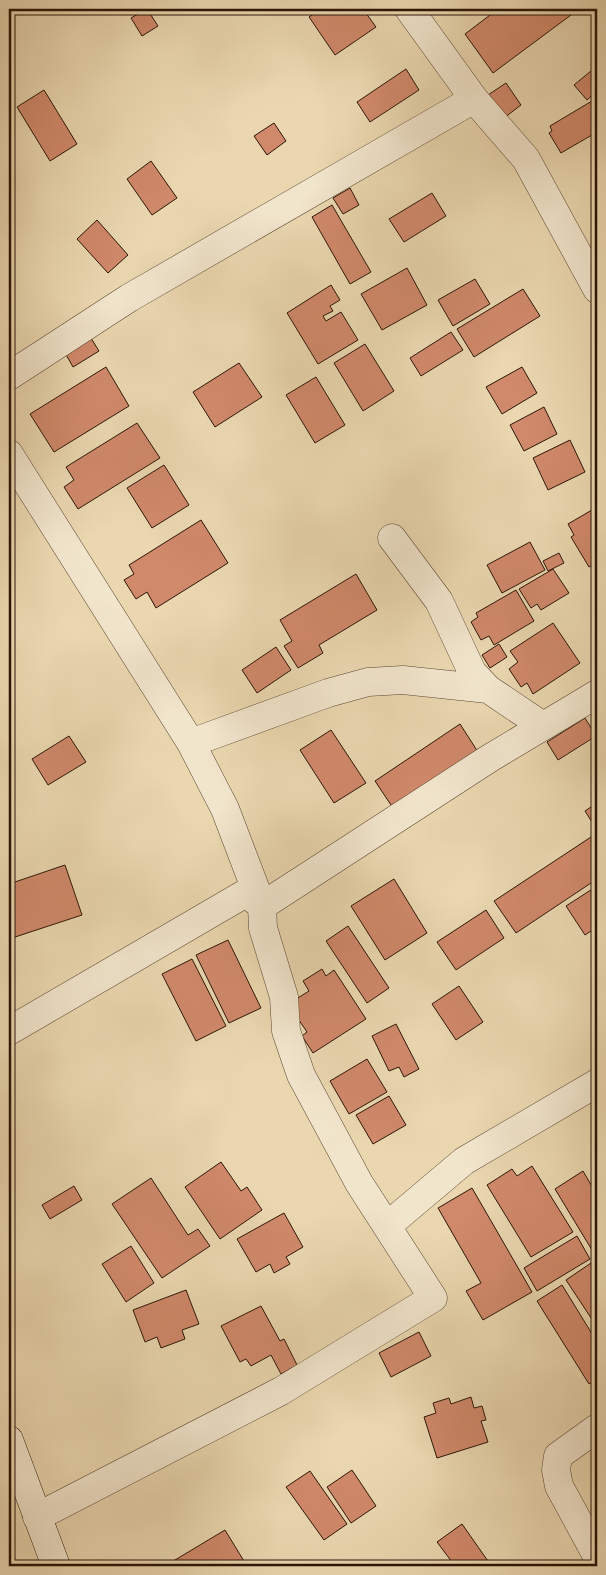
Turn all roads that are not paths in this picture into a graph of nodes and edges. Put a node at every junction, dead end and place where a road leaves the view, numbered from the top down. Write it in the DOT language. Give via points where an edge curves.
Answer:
graph roads {
  1 [pos="409,9"];
  2 [pos="474,99"];
  3 [pos="597,289"];
  4 [pos="9,376"];
  5 [pos="9,454"];
  6 [pos="392,538"];
  7 [pos="488,689"];
  8 [pos="597,694"];
  9 [pos="543,726"];
  10 [pos="192,743"];
  11 [pos="262,906"];
  12 [pos="9,1031"];
  13 [pos="597,1083"];
  14 [pos="387,1226"];
  15 [pos="597,1428"];
  16 [pos="9,1440"];
  17 [pos="36,1517"];
  18 [pos="597,1558"];
  19 [pos="56,1566"];
  20 [pos="587,1566"];
  1 -- 2 [label="street"];
  2 -- 3 [label="street" via="526,159"];
  2 -- 4 [label="street" via="129,298"];
  5 -- 10 [label="street"];
  6 -- 7 [label="street" via="439,601 472,672"];
  7 -- 9 [label="street"];
  7 -- 10 [label="street" via="402,680 368,682 328,692"];
  8 -- 9 [label="street"];
  9 -- 11 [label="street"];
  10 -- 11 [label="street" via="225,809"];
  11 -- 12 [label="street" via="246,893"];
  11 -- 14 [label="street" via="263,928 284,997 286,1032 301,1075 359,1183"];
  13 -- 14 [label="street" via="464,1161"];
  14 -- 17 [label="street" via="433,1298 281,1391"];
  15 -- 18 [label="street" via="558,1456 556,1470 559,1486"];
  16 -- 17 [label="street"];
  17 -- 19 [label="street"];
  18 -- 20 [label="street"];
}
